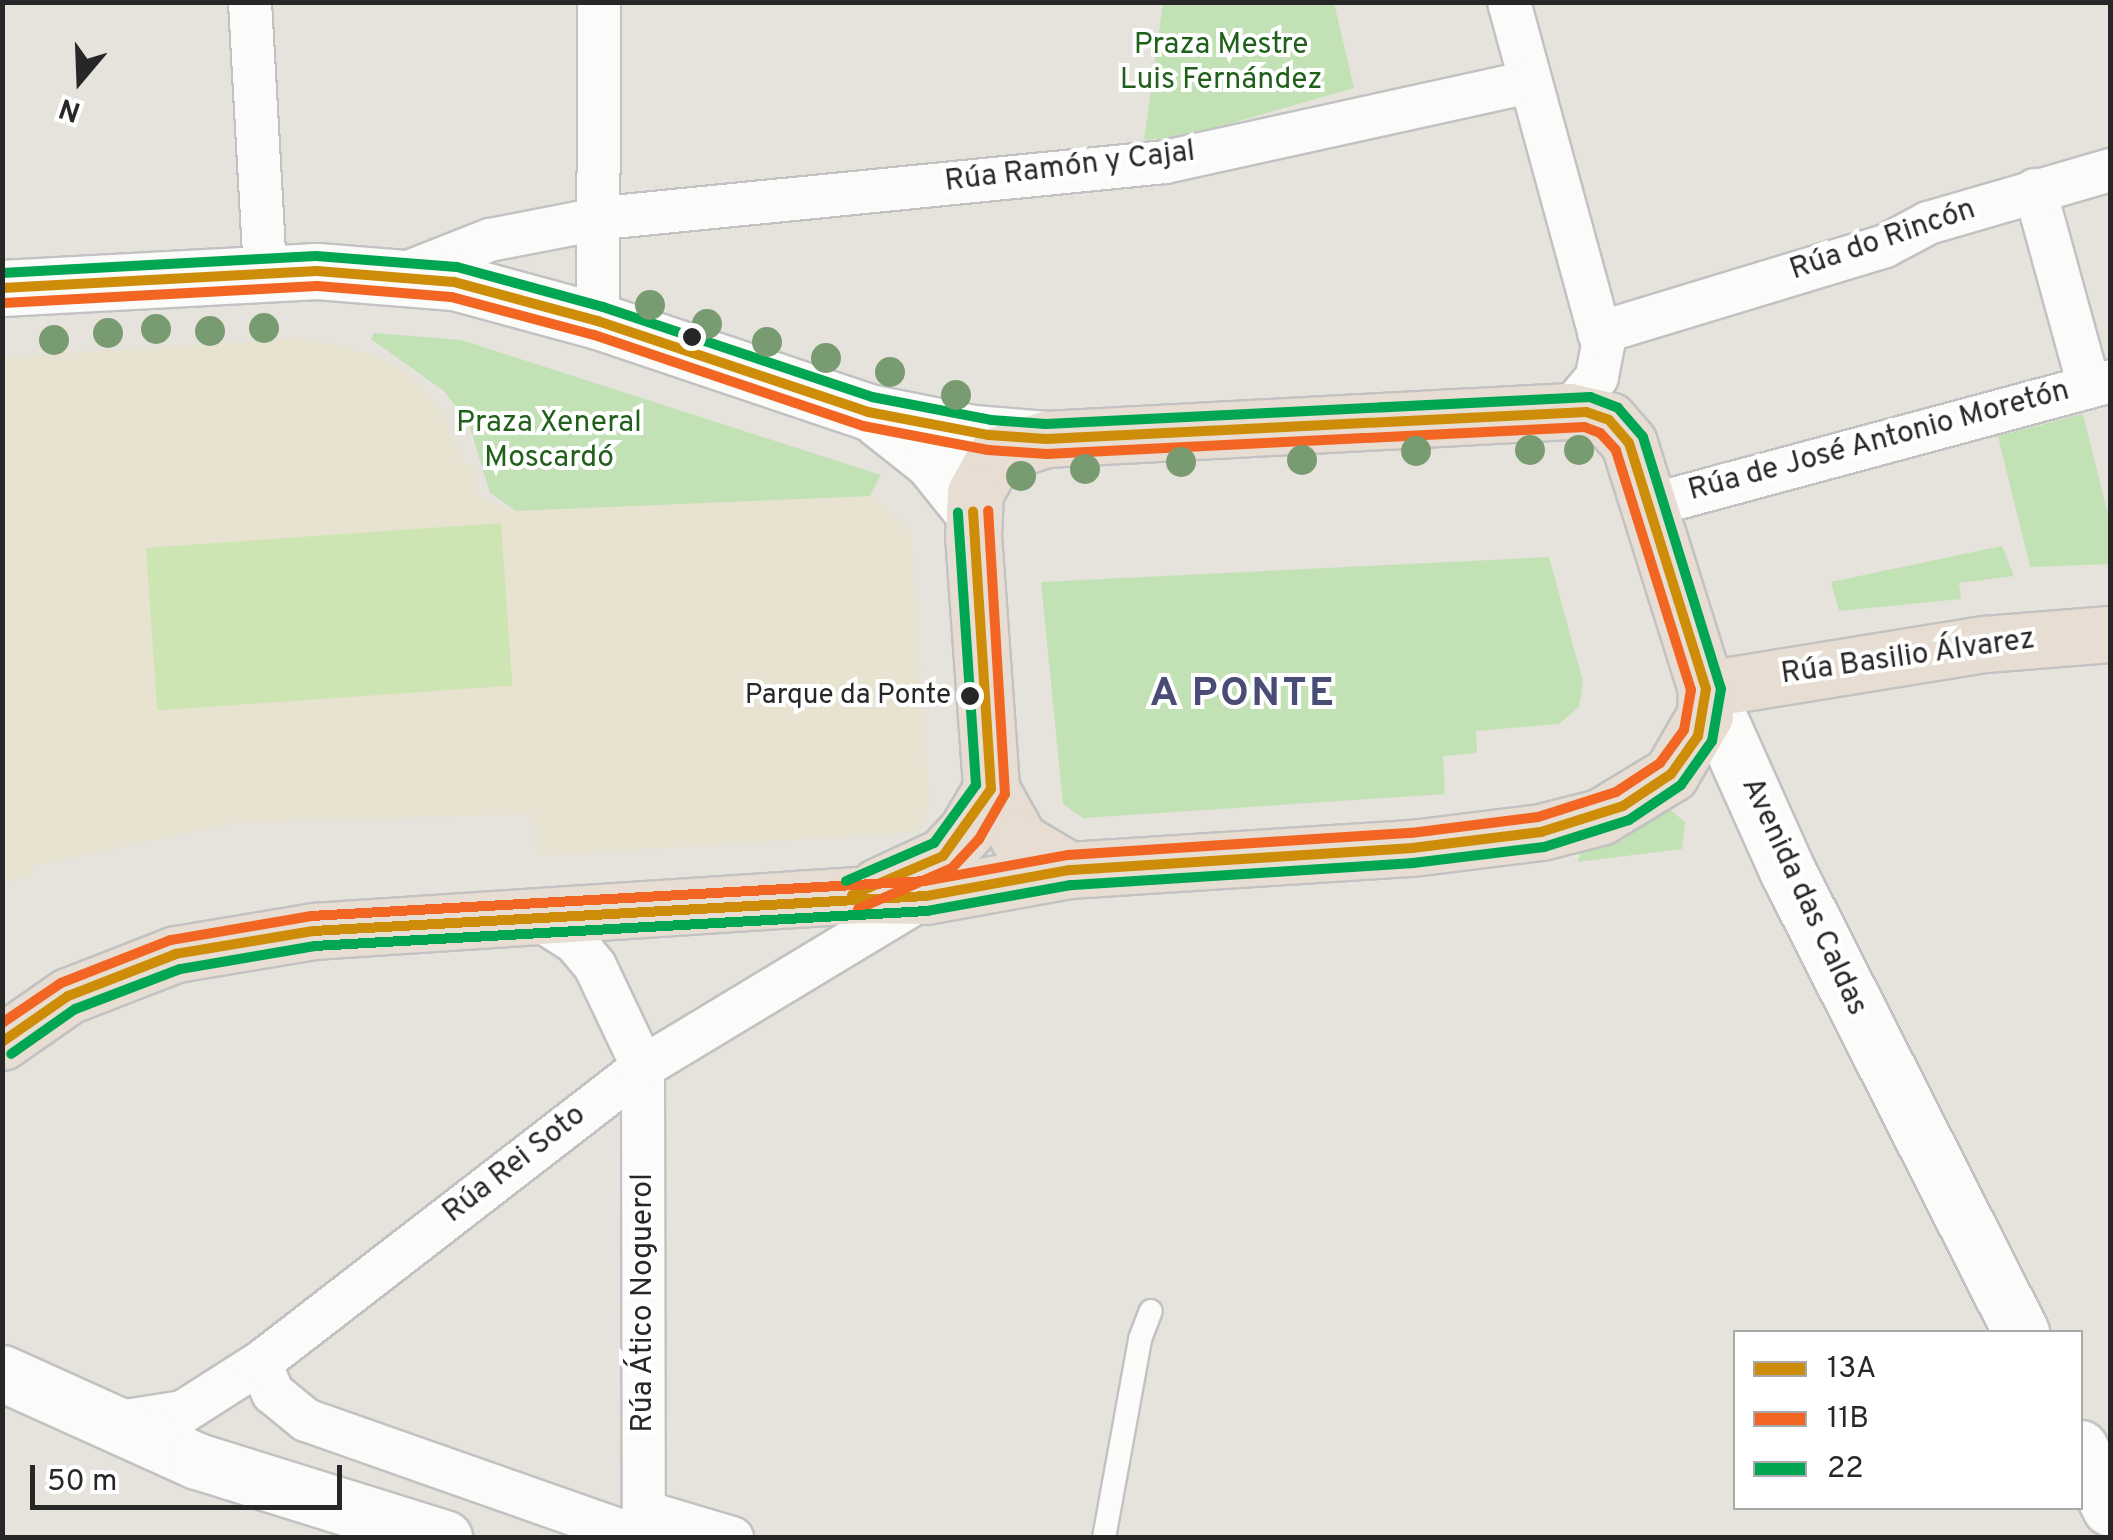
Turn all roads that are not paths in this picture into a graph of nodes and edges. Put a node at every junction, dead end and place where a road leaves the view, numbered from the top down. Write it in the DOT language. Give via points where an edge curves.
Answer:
graph roads {
  1 [pos="250,2"];
  2 [pos="599,2"];
  3 [pos="1509,2"];
  4 [pos="1530,82"];
  5 [pos="2110,170"];
  6 [pos="2035,190"];
  7 [pos="603,218"];
  8 [pos="265,272"];
  9 [pos="401,275"];
  10 [pos="2,288"];
  11 [pos="598,321"];
  12 [pos="1601,339"];
  13 [pos="2100,383"];
  14 [pos="1568,411"];
  15 [pos="868,412"];
  16 [pos="1046,439"];
  17 [pos="1648,506"];
  18 [pos="973,512"];
  19 [pos="2110,634"];
  20 [pos="1706,690"];
  21 [pos="991,789"];
  22 [pos="1069,870"];
  23 [pos="857,894"];
  24 [pos="926,896"];
  25 [pos="531,914"];
  26 [pos="2,1042"];
  27 [pos="643,1067"];
  28 [pos="1151,1311"];
  29 [pos="2020,1330"];
  30 [pos="260,1363"];
  31 [pos="2,1373"];
  32 [pos="106,1424"];
  33 [pos="2083,1454"];
  34 [pos="2110,1508"];
  35 [pos="638,1528"];
  36 [pos="444,1538"];
  37 [pos="732,1538"];
  38 [pos="1104,1538"];
  1 -- 8 [label="street"];
  2 -- 7 [label="street"];
  3 -- 4 [label="street"];
  4 -- 7 [label="street, Rúa Ramón y Cajal" via="1165,162"];
  4 -- 12 [label="street"];
  5 -- 6 [label="street, Rúa do Rincón"];
  6 -- 12 [label="street, Rúa do Rincón"];
  6 -- 13 [label="street"];
  7 -- 9 [label="street, Rúa Ramón y Cajal" via="490,240 438,255"];
  7 -- 11 [label="street"];
  8 -- 9 [label="street"];
  8 -- 10 [label="street"];
  9 -- 11 [label="street" via="491,289"];
  11 -- 15 [label="street"];
  12 -- 14 [label="street" via="1597,377"];
  13 -- 17 [label="street, Rúa de José Antonio Moretón"];
  14 -- 16 [label="highway"];
  14 -- 17 [label="highway, Avenida das Caldas" via="1609,420 1629,442"];
  15 -- 16 [label="street" via="973,433"];
  15 -- 18 [label="street" via="932,461"];
  16 -- 18 [label="highway" via="1012,446 987,464"];
  17 -- 20 [label="highway, Avenida das Caldas"];
  18 -- 21 [label="highway"];
  19 -- 20 [label="highway, Rúa Basilio Álvarez" via="1898,656"];
  20 -- 22 [label="highway" via="1698,736 1670,774 1623,806 1574,825 1412,848"];
  20 -- 29 [label="street, Avenida das Caldas" via="1786,870"];
  21 -- 22 [label="highway" via="1020,841"];
  21 -- 23 [label="highway" via="943,856"];
  22 -- 24 [label="highway"];
  23 -- 24 [label="highway"];
  23 -- 25 [label="highway"];
  24 -- 27 [label="street, Rúa Rei Soto"];
  25 -- 26 [label="highway" via="313,931 176,954 68,996"];
  25 -- 27 [label="street" via="575,942 594,966"];
  27 -- 30 [label="street, Rúa Rei Soto"];
  27 -- 35 [label="street, Rúa Ático Noguerol"];
  28 -- 38 [label="lane" via="1140,1338"];
  30 -- 32 [label="street, Rúa Rei Soto" via="183,1412"];
  30 -- 35 [label="street" via="273,1394 306,1420"];
  31 -- 32 [label="street"];
  32 -- 36 [label="street" via="197,1461"];
  33 -- 34 [label="street"];
  35 -- 37 [label="street"];
}
